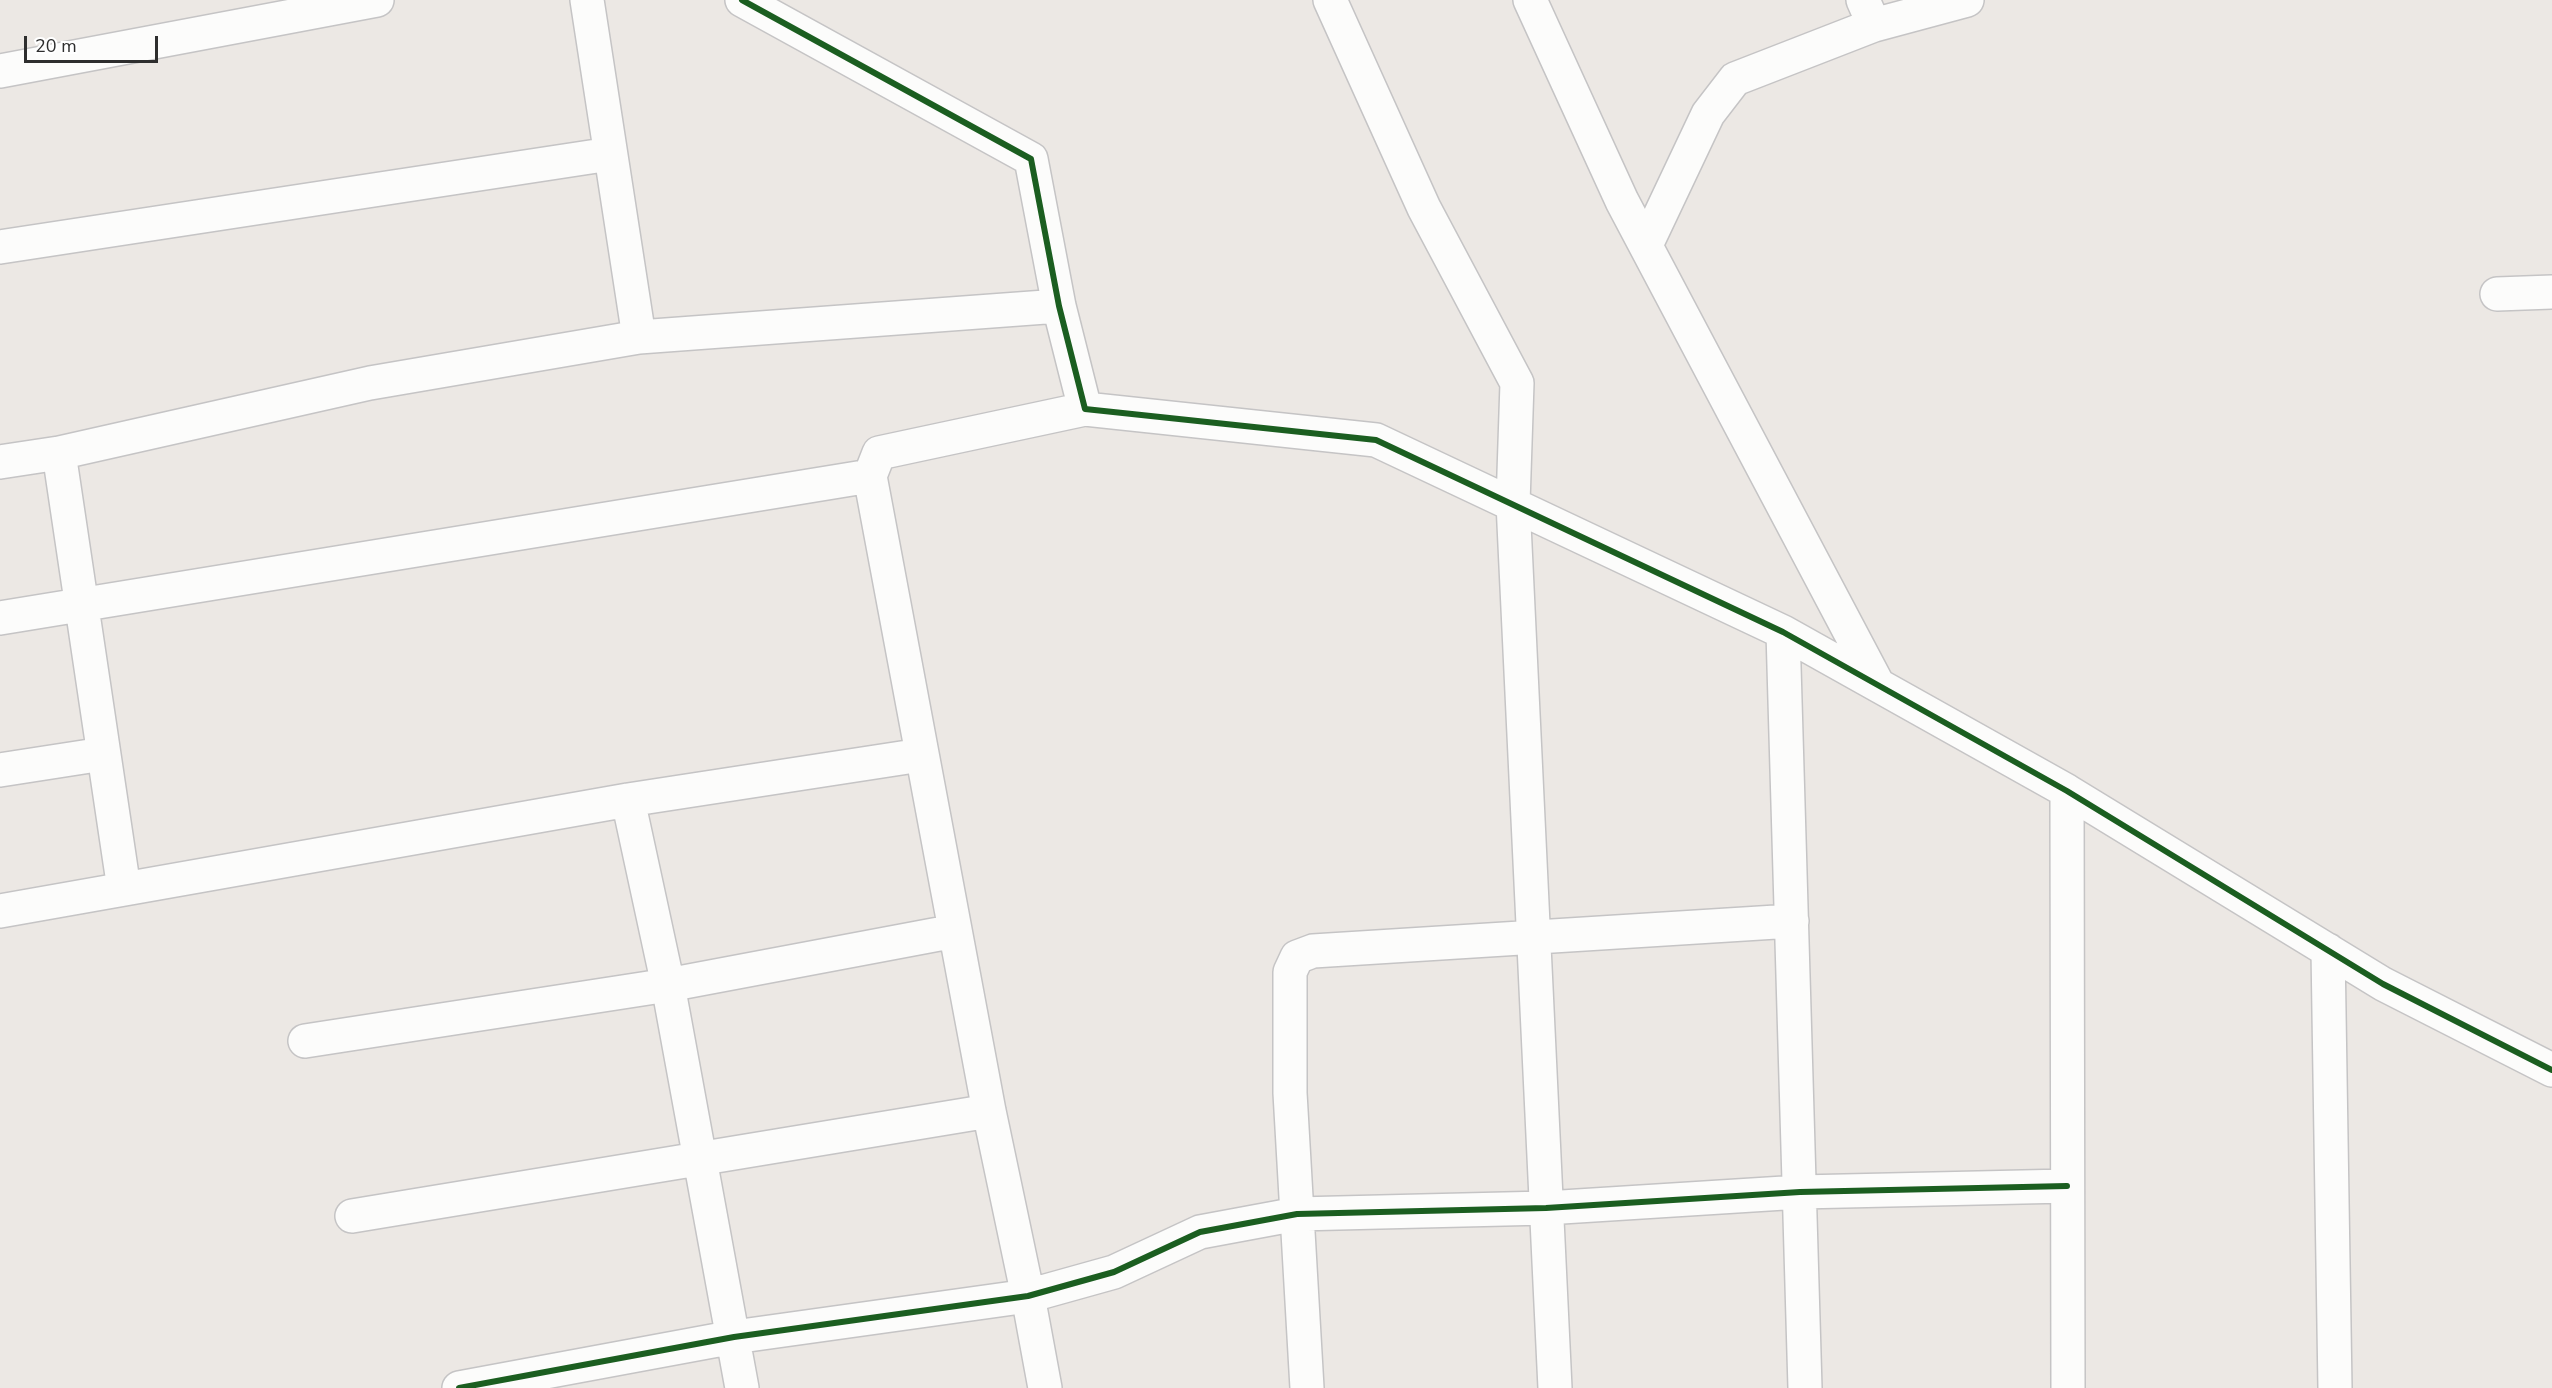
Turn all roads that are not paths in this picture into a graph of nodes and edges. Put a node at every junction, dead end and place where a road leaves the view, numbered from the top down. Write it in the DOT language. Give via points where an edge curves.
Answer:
graph roads {
  1 [pos="377,0"];
  2 [pos="587,0"];
  3 [pos="742,0"];
  4 [pos="1330,0"];
  5 [pos="1530,0"];
  6 [pos="1967,0"];
  7 [pos="1869,12"];
  8 [pos="0,71"];
  9 [pos="610,154"];
  10 [pos="1646,245"];
  11 [pos="0,247"];
  12 [pos="2552,292"];
  13 [pos="2497,294"];
  14 [pos="1059,306"];
  15 [pos="639,337"];
  16 [pos="1085,409"];
  17 [pos="59,453"];
  18 [pos="0,462"];
  19 [pos="870,476"];
  20 [pos="1514,503"];
  21 [pos="82,605"];
  22 [pos="0,618"];
  23 [pos="1783,632"];
  24 [pos="1878,685"];
  25 [pos="103,754"];
  26 [pos="921,755"];
  27 [pos="0,770"];
  28 [pos="2067,791"];
  29 [pos="628,800"];
  30 [pos="124,889"];
  31 [pos="0,911"];
  32 [pos="1792,921"];
  33 [pos="955,931"];
  34 [pos="1532,936"];
  35 [pos="2328,950"];
  36 [pos="668,985"];
  37 [pos="305,1041"];
  38 [pos="2552,1070"];
  39 [pos="989,1111"];
  40 [pos="700,1157"];
  41 [pos="2067,1186"];
  42 [pos="1800,1192"];
  43 [pos="1546,1208"];
  44 [pos="1297,1214"];
  45 [pos="352,1216"];
  46 [pos="1028,1296"];
  47 [pos="734,1337"];
  48 [pos="459,1388"];
  49 [pos="741,1388"];
  50 [pos="1045,1388"];
  51 [pos="1307,1388"];
  52 [pos="1555,1388"];
  53 [pos="1805,1388"];
  54 [pos="2068,1388"];
  55 [pos="2335,1388"];
  1 -- 8 [label="street"];
  2 -- 9 [label="street"];
  3 -- 14 [label="street" via="1031,159"];
  4 -- 20 [label="street" via="1424,208 1517,383"];
  5 -- 10 [label="street"];
  6 -- 7 [label="street"];
  7 -- 10 [label="street" via="1735,79 1708,114"];
  9 -- 11 [label="street"];
  9 -- 15 [label="street"];
  10 -- 24 [label="street"];
  12 -- 13 [label="street"];
  14 -- 15 [label="street"];
  14 -- 16 [label="street"];
  15 -- 17 [label="street" via="370,383"];
  16 -- 19 [label="street" via="879,453"];
  16 -- 20 [label="street" via="1376,440"];
  17 -- 18 [label="street"];
  17 -- 21 [label="street"];
  19 -- 21 [label="street"];
  19 -- 26 [label="street"];
  20 -- 23 [label="street"];
  20 -- 34 [label="street"];
  21 -- 22 [label="street"];
  21 -- 25 [label="street"];
  23 -- 24 [label="street"];
  23 -- 32 [label="street"];
  24 -- 28 [label="street"];
  25 -- 27 [label="street"];
  25 -- 30 [label="street"];
  26 -- 29 [label="street"];
  26 -- 33 [label="street"];
  28 -- 35 [label="street"];
  28 -- 41 [label="street"];
  29 -- 30 [label="street"];
  29 -- 36 [label="street"];
  30 -- 31 [label="street"];
  32 -- 34 [label="street"];
  32 -- 42 [label="street"];
  33 -- 36 [label="street"];
  33 -- 39 [label="street"];
  34 -- 43 [label="street"];
  34 -- 44 [label="street" via="1313,951 1297,957 1290,972 1290,1094"];
  35 -- 38 [label="street" via="2383,984"];
  35 -- 55 [label="street"];
  36 -- 37 [label="street"];
  36 -- 40 [label="street"];
  39 -- 40 [label="street"];
  39 -- 46 [label="street"];
  40 -- 45 [label="street"];
  40 -- 47 [label="street"];
  41 -- 42 [label="street"];
  41 -- 54 [label="street"];
  42 -- 43 [label="street"];
  42 -- 53 [label="street"];
  43 -- 44 [label="street"];
  43 -- 52 [label="street"];
  44 -- 46 [label="street" via="1200,1232 1114,1272"];
  44 -- 51 [label="street"];
  46 -- 47 [label="street"];
  46 -- 50 [label="street"];
  47 -- 48 [label="street"];
  47 -- 49 [label="street"];
}
